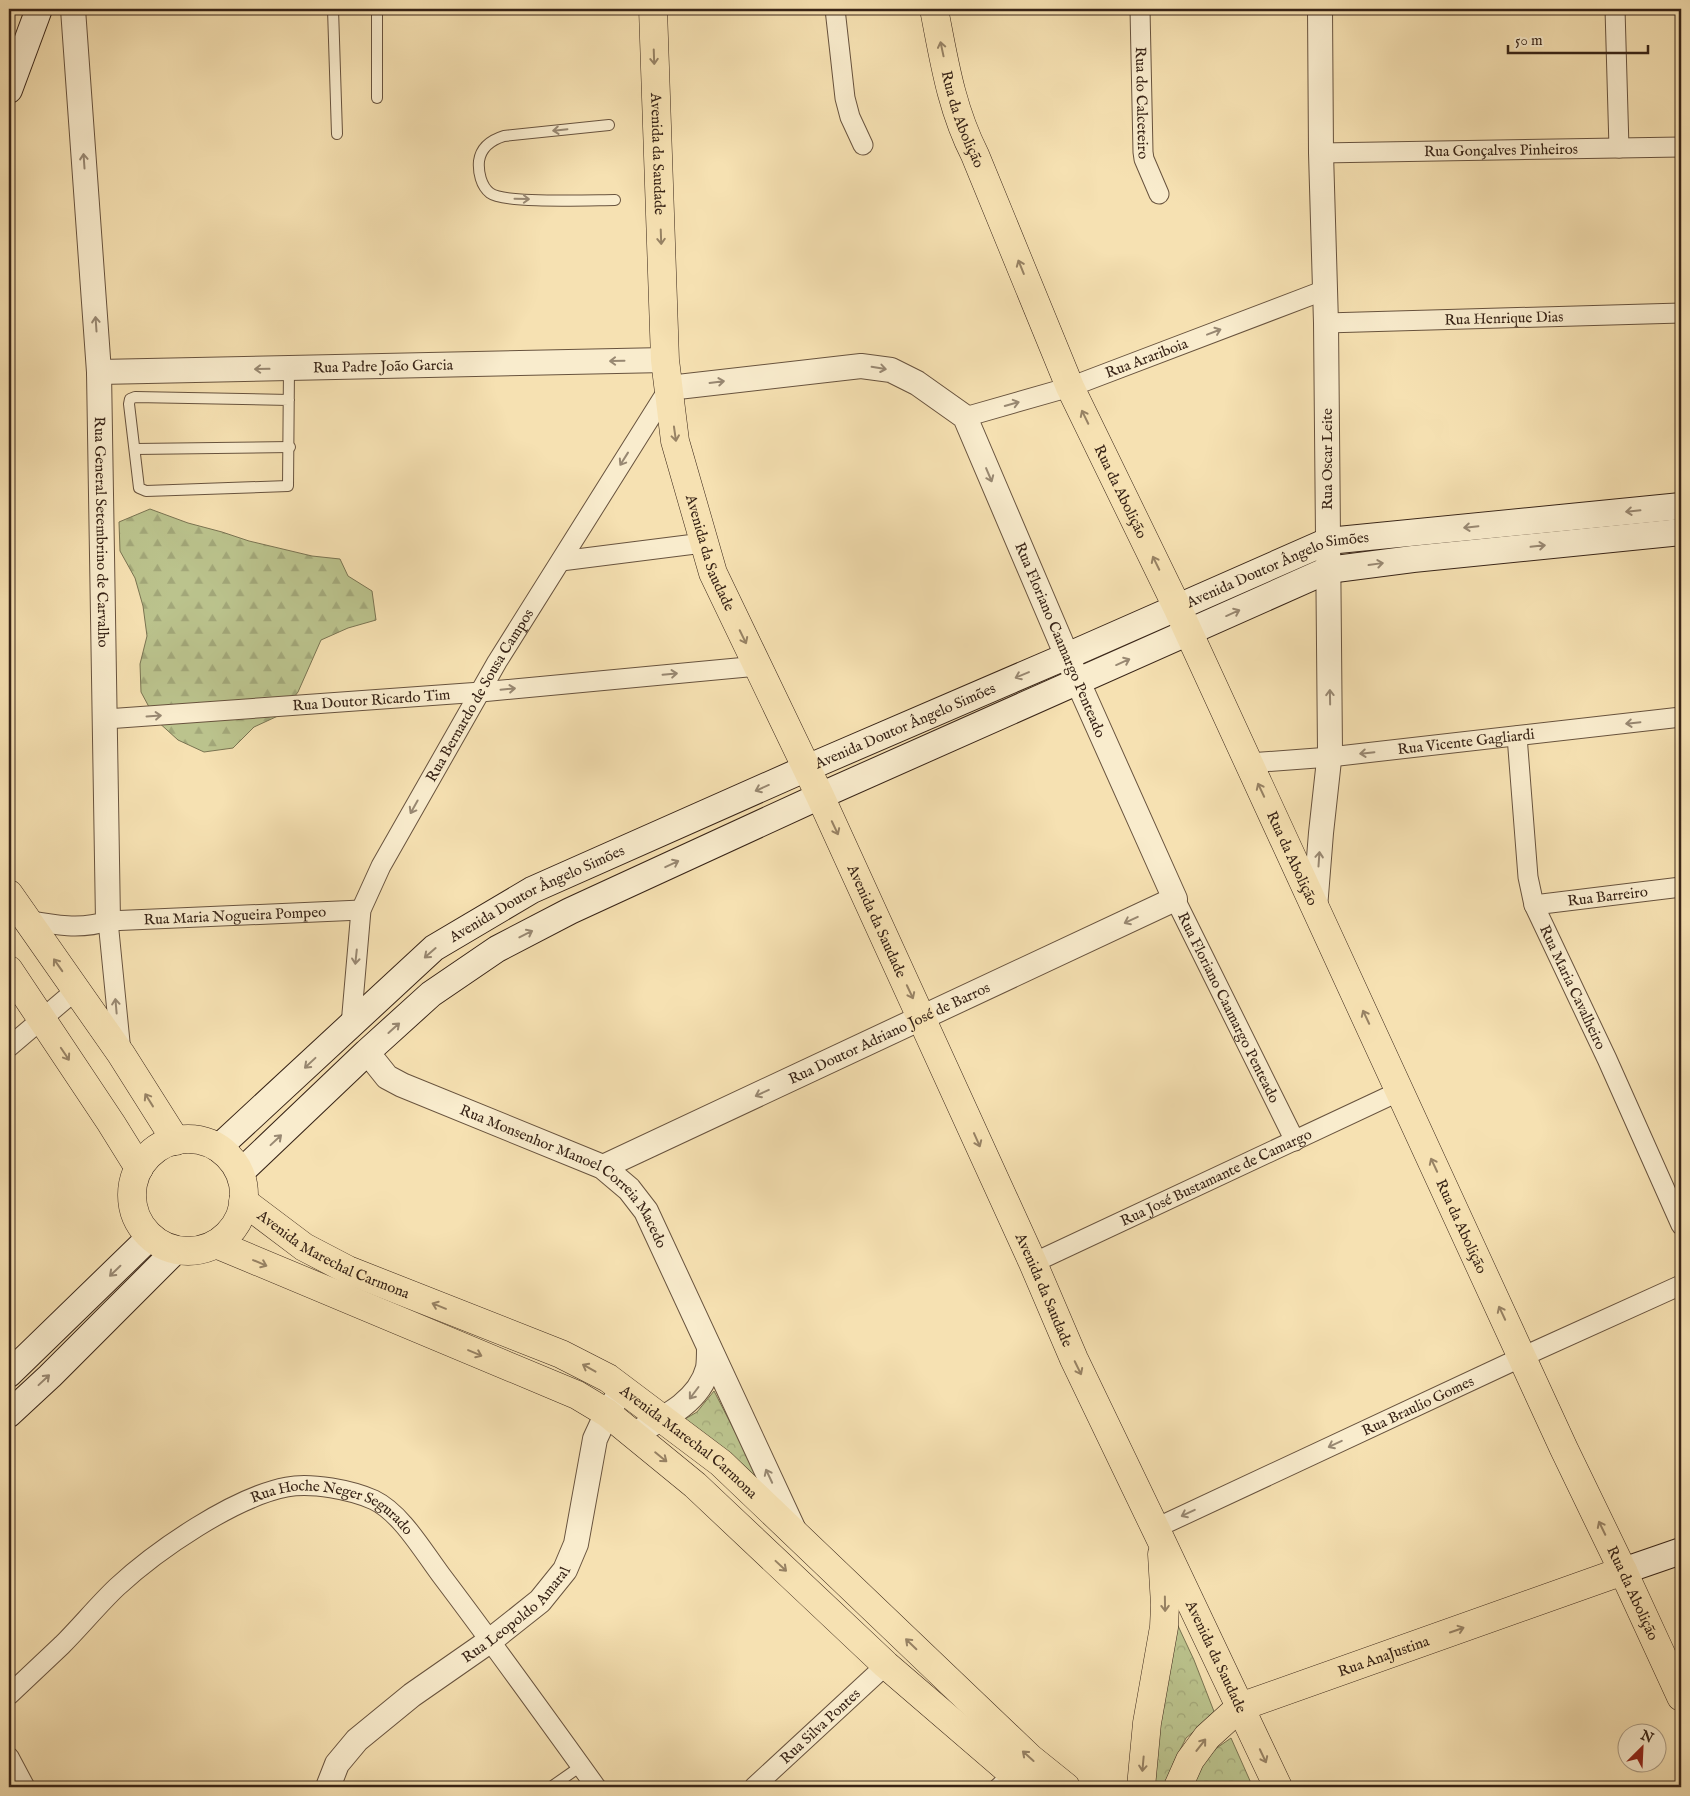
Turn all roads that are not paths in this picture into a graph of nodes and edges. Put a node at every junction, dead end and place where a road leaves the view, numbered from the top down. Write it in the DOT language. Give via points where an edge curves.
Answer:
graph roads {
  1 [pos="40,9"];
  2 [pos="73,9"];
  3 [pos="333,9"];
  4 [pos="377,9"];
  5 [pos="653,9"];
  6 [pos="835,9"];
  7 [pos="934,9"];
  8 [pos="1140,9"];
  9 [pos="1320,9"];
  10 [pos="1615,9"];
  11 [pos="10,84"];
  12 [pos="377,98"];
  13 [pos="609,125"];
  14 [pos="338,134"];
  15 [pos="864,145"];
  16 [pos="1681,147"];
  17 [pos="1619,148"];
  18 [pos="1321,153"];
  19 [pos="1160,194"];
  20 [pos="615,200"];
  21 [pos="1325,290"];
  22 [pos="1681,313"];
  23 [pos="1326,324"];
  24 [pos="665,360"];
  25 [pos="289,368"];
  26 [pos="99,372"];
  27 [pos="1070,387"];
  28 [pos="669,388"];
  29 [pos="289,400"];
  30 [pos="965,417"];
  31 [pos="290,447"];
  32 [pos="135,449"];
  33 [pos="1681,506"];
  34 [pos="1681,532"];
  35 [pos="1328,541"];
  36 [pos="703,543"];
  37 [pos="561,561"];
  38 [pos="1328,570"];
  39 [pos="1177,607"];
  40 [pos="1189,633"];
  41 [pos="1067,656"];
  42 [pos="758,666"];
  43 [pos="1078,682"];
  44 [pos="481,692"];
  45 [pos="1681,717"];
  46 [pos="106,719"];
  47 [pos="1517,736"];
  48 [pos="1330,757"];
  49 [pos="1249,763"];
  50 [pos="807,768"];
  51 [pos="820,796"];
  52 [pos="1681,887"];
  53 [pos="9,894"];
  54 [pos="1175,899"];
  55 [pos="1534,906"];
  56 [pos="1315,908"];
  57 [pos="361,910"];
  58 [pos="27,920"];
  59 [pos="108,921"];
  60 [pos="9,970"];
  61 [pos="76,990"];
  62 [pos="922,1018"];
  63 [pos="42,1019"];
  64 [pos="351,1025"];
  65 [pos="9,1047"];
  66 [pos="367,1052"];
  67 [pos="121,1054"];
  68 [pos="1400,1091"];
  69 [pos="176,1141"];
  70 [pos="1294,1141"];
  71 [pos="218,1148"];
  72 [pos="603,1167"];
  73 [pos="139,1168"];
  74 [pos="240,1173"];
  75 [pos="243,1201"];
  76 [pos="1681,1225"];
  77 [pos="150,1237"];
  78 [pos="216,1244"];
  79 [pos="176,1250"];
  80 [pos="1033,1263"];
  81 [pos="1681,1285"];
  82 [pos="709,1348"];
  83 [pos="1522,1357"];
  84 [pos="9,1374"];
  85 [pos="623,1389"];
  86 [pos="10,1410"];
  87 [pos="607,1413"];
  88 [pos="662,1419"];
  89 [pos="633,1434"];
  90 [pos="1158,1533"];
  91 [pos="797,1536"];
  92 [pos="1681,1551"];
  93 [pos="1623,1572"];
  94 [pos="491,1640"];
  95 [pos="886,1665"];
  96 [pos="9,1695"];
  97 [pos="1681,1697"];
  98 [pos="1240,1707"];
  99 [pos="9,1757"];
  100 [pos="581,1766"];
  101 [pos="1010,1782"];
  102 [pos="1272,1785"];
  103 [pos="25,1787"];
  104 [pos="328,1787"];
  105 [pos="551,1787"];
  106 [pos="596,1787"];
  107 [pos="754,1787"];
  108 [pos="1066,1787"];
  109 [pos="1141,1787"];
  110 [pos="1178,1787"];
  1 -- 11 [label="main road"];
  26 -- 2 [label="street, Rua General Setembrino de Carvalho, one-way"];
  3 -- 14 [label="lane"];
  4 -- 12 [label="lane"];
  5 -- 24 [label="main road, Avenida da Saudade, one-way"];
  6 -- 15 [label="street" via="845,98"];
  27 -- 7 [label="main road, Rua da Abolição, one-way" via="959,118"];
  8 -- 19 [label="street, Rua do Calceteiro" via="1143,152"];
  9 -- 18 [label="street, Rua Oscar Leite"];
  10 -- 17 [label="street"];
  13 -- 20 [label="lane, one-way" via="504,136 487,145 479,164 480,176 491,194 514,199"];
  16 -- 17 [label="street, Rua Gonçalves Pinheiros"];
  17 -- 18 [label="street, Rua Gonçalves Pinheiros"];
  18 -- 21 [label="street, Rua Oscar Leite"];
  21 -- 23 [label="street, Rua Oscar Leite"];
  27 -- 21 [label="street, Rua Arariboia, one-way"];
  22 -- 23 [label="street, Rua Henrique Dias"];
  23 -- 35 [label="street, Rua Oscar Leite"];
  24 -- 25 [label="street, Rua Padre João Garcia, one-way"];
  24 -- 28 [label="main road, Avenida da Saudade"];
  25 -- 26 [label="street, Rua Padre João Garcia, one-way"];
  25 -- 29 [label="lane"];
  26 -- 46 [label="street, Rua General Setembrino de Carvalho"];
  30 -- 27 [label="street, Rua Arariboia, one-way"];
  39 -- 27 [label="main road, Rua da Abolição, one-way"];
  28 -- 30 [label="street, one-way" via="861,366 891,370 918,383"];
  28 -- 36 [label="main road, Avenida da Saudade, one-way" via="675,441"];
  28 -- 37 [label="street, Rua Bernardo de Sousa Campos, one-way"];
  29 -- 31 [label="lane"];
  29 -- 32 [label="lane" via="135,397 129,404"];
  30 -- 41 [label="street, Rua Floriano Caamargo Penteado, one-way"];
  31 -- 32 [label="lane"];
  31 -- 32 [label="lane" via="287,486 146,491 138,485"];
  33 -- 35 [label="main road, Avenida Doutor Ângelo Simões, one-way"];
  38 -- 34 [label="main road, Avenida Doutor Ângelo Simões, one-way"];
  35 -- 38 [label="street, Rua Oscar Leite"];
  35 -- 39 [label="main road, Avenida Doutor Ângelo Simões"];
  36 -- 37 [label="street"];
  36 -- 42 [label="main road, Avenida da Saudade, one-way" via="713,574"];
  37 -- 44 [label="street, Rua Bernardo de Sousa Campos"];
  40 -- 38 [label="main road, Avenida Doutor Ângelo Simões, one-way"];
  48 -- 38 [label="street, Rua Oscar Leite, one-way"];
  39 -- 40 [label="main road, Rua da Abolição"];
  39 -- 41 [label="main road, Avenida Doutor Ângelo Simões"];
  43 -- 40 [label="main road, Avenida Doutor Ângelo Simões, one-way"];
  40 -- 49 [label="main road, Rua da Abolição"];
  41 -- 43 [label="street, Rua Floriano Caamargo Penteado"];
  41 -- 50 [label="main road, Avenida Doutor Ângelo Simões, one-way"];
  44 -- 42 [label="street, Rua Doutor Ricardo Tim, one-way"];
  42 -- 50 [label="main road, Avenida da Saudade"];
  43 -- 51 [label="main road, Avenida Doutor Ângelo Simões"];
  43 -- 54 [label="street, Rua Floriano Caamargo Penteado"];
  46 -- 44 [label="street, Rua Doutor Ricardo Tim, one-way"];
  44 -- 57 [label="street, Rua Bernardo de Sousa Campos, one-way" via="381,866"];
  45 -- 47 [label="street, Rua Vicente Gagliardi, one-way"];
  46 -- 59 [label="street, Rua General Setembrino de Carvalho"];
  47 -- 48 [label="street, Rua Vicente Gagliardi, one-way"];
  47 -- 55 [label="street, Rua Maria Cavalheiro" via="1528,877"];
  48 -- 49 [label="street, Rua Vicente Gagliardi"];
  56 -- 48 [label="street, Rua Oscar Leite, one-way"];
  56 -- 49 [label="main road, Rua da Abolição, one-way"];
  50 -- 51 [label="main road, Avenida da Saudade"];
  50 -- 64 [label="main road, Avenida Doutor Ângelo Simões, one-way" via="532,890 434,948"];
  51 -- 62 [label="main road, Avenida da Saudade, one-way"];
  66 -- 51 [label="main road, Avenida Doutor Ângelo Simões, one-way" via="431,994 497,949 570,911"];
  52 -- 55 [label="street, Rua Barreiro"];
  53 -- 58 [label="main road"];
  54 -- 62 [label="street, Rua Doutor Adriano José de Barros, one-way"];
  54 -- 70 [label="street, Rua Floriano Caamargo Penteado"];
  55 -- 76 [label="street, Rua Maria Cavalheiro"];
  68 -- 56 [label="main road, Rua da Abolição, one-way"];
  57 -- 59 [label="street, Rua Maria Nogueira Pompeo"];
  57 -- 64 [label="street, Rua Bernardo de Sousa Campos, one-way"];
  58 -- 59 [label="street, Rua Maria Nogueira Pompeo" via="74,926"];
  61 -- 58 [label="main road, one-way"];
  67 -- 59 [label="street, Rua General Setembrino de Carvalho, one-way"];
  60 -- 63 [label="main road"];
  61 -- 63 [label="street"];
  61 -- 67 [label="main road"];
  62 -- 72 [label="street, Rua Doutor Adriano José de Barros, one-way"];
  62 -- 80 [label="main road, Avenida da Saudade, one-way"];
  63 -- 65 [label="street"];
  63 -- 73 [label="main road, one-way"];
  64 -- 71 [label="main road, Avenida Doutor Ângelo Simões, one-way"];
  66 -- 72 [label="street, Rua Monsenhor Manoel Correia Macedo" via="387,1077 402,1085"];
  74 -- 66 [label="main road, Avenida Doutor Ângelo Simões, one-way"];
  69 -- 67 [label="main road, one-way"];
  68 -- 70 [label="street, Rua José Bustamante de Camargo"];
  83 -- 68 [label="main road, Rua da Abolição, one-way"];
  69 -- 71 [label="main road" via="193,1140"];
  69 -- 73 [label="main road" via="159,1147"];
  70 -- 80 [label="street, Rua José Bustamante de Camargo"];
  71 -- 74 [label="main road"];
  72 -- 82 [label="street, Rua Monsenhor Manoel Correia Macedo" via="629,1189 646,1211"];
  73 -- 77 [label="main road" via="132,1190 133,1207 139,1223"];
  74 -- 75 [label="main road"];
  75 -- 78 [label="main road" via="229,1233"];
  85 -- 75 [label="main road, Avenida Marechal Carmona, one-way" via="561,1354 334,1263 304,1247"];
  77 -- 79 [label="main road"];
  77 -- 84 [label="main road, one-way"];
  78 -- 79 [label="main road" via="199,1250"];
  78 -- 87 [label="main road, Avenida Marechal Carmona, one-way" via="577,1395"];
  86 -- 79 [label="main road, one-way"];
  80 -- 90 [label="main road, Avenida da Saudade, one-way" via="1074,1359"];
  81 -- 83 [label="street, Rua Braulio Gomes"];
  82 -- 88 [label="street, one-way" via="708,1368 694,1394"];
  91 -- 82 [label="street, Rua Monsenhor Manoel Correia Macedo, one-way"];
  83 -- 90 [label="street, Rua Braulio Gomes, one-way"];
  93 -- 83 [label="main road, Rua da Abolição, one-way"];
  85 -- 87 [label="street, Rua Leopoldo Amaral"];
  85 -- 88 [label="main road, Avenida Marechal Carmona"];
  87 -- 89 [label="main road, Avenida Marechal Carmona"];
  87 -- 94 [label="street, Rua Leopoldo Amaral" via="595,1439 576,1544 565,1570 540,1601"];
  88 -- 89 [label="street"];
  88 -- 91 [label="main road, Avenida Marechal Carmona" via="721,1463"];
  89 -- 95 [label="main road, Avenida Marechal Carmona, one-way" via="695,1485"];
  90 -- 98 [label="main road, Avenida da Saudade"];
  90 -- 109 [label="main road, one-way" via="1164,1627 1147,1723"];
  108 -- 91 [label="main road, Avenida Marechal Carmona, one-way" via="1030,1758"];
  92 -- 93 [label="main road"];
  93 -- 97 [label="main road, Rua da Abolição"];
  98 -- 93 [label="main road, Rua AnaJustina, one-way"];
  94 -- 96 [label="street, Rua Hoche Neger Segurado" via="397,1517 375,1500 316,1486 289,1487 263,1493 234,1506 185,1535 117,1587"];
  94 -- 100 [label="street, Rua Hoche Neger Segurado"];
  94 -- 104 [label="street, Rua Leopoldo Amaral" via="412,1695 357,1740 337,1764"];
  95 -- 101 [label="main road, Avenida Marechal Carmona"];
  95 -- 107 [label="street, Rua Silva Pontes"];
  98 -- 102 [label="main road, Avenida da Saudade, one-way"];
  110 -- 98 [label="main road, Rua AnaJustina, one-way" via="1190,1760 1208,1737"];
  99 -- 103 [label="street"];
  100 -- 105 [label="lane"];
  100 -- 106 [label="street, Rua Hoche Neger Segurado"];
}
